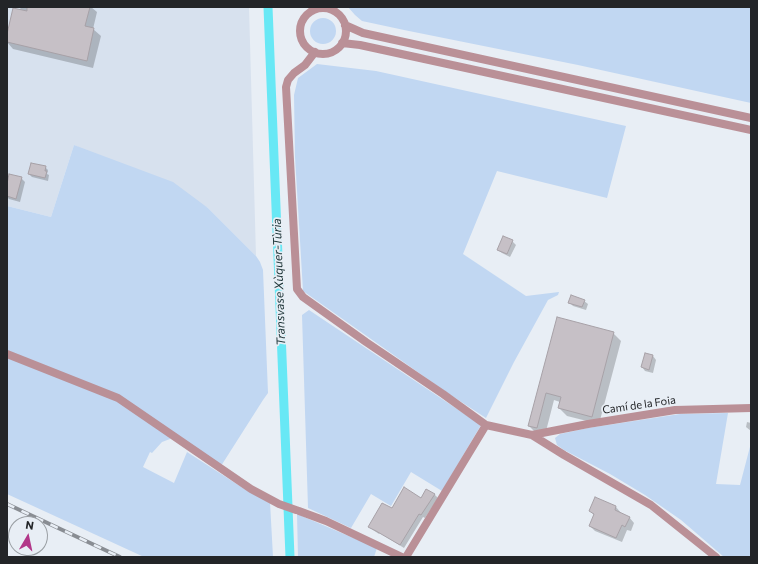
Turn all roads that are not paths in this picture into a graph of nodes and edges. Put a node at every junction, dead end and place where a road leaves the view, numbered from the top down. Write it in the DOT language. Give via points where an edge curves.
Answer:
graph roads {
  1 [pos="345,25"];
  2 [pos="342,43"];
  3 [pos="315,52"];
  4 [pos="751,118"];
  5 [pos="751,130"];
  6 [pos="7,354"];
  7 [pos="751,408"];
  8 [pos="486,425"];
  9 [pos="532,435"];
  10 [pos="402,557"];
  11 [pos="406,557"];
  12 [pos="716,557"];
  1 -- 2 [label="street" via="345,38"];
  1 -- 3 [label="street" via="333,10 320,8 308,12 301,23 301,39 304,45"];
  1 -- 4 [label="street" via="363,33"];
  2 -- 3 [label="street" via="330,53"];
  2 -- 5 [label="street"];
  3 -- 8 [label="street" via="288,80 286,87 297,289 303,297"];
  6 -- 10 [label="street" via="118,398 251,489 279,504 326,521"];
  7 -- 9 [label="street, Camí de la Foia" via="675,410"];
  8 -- 9 [label="street"];
  8 -- 11 [label="street"];
  9 -- 12 [label="street" via="651,505"];
}
